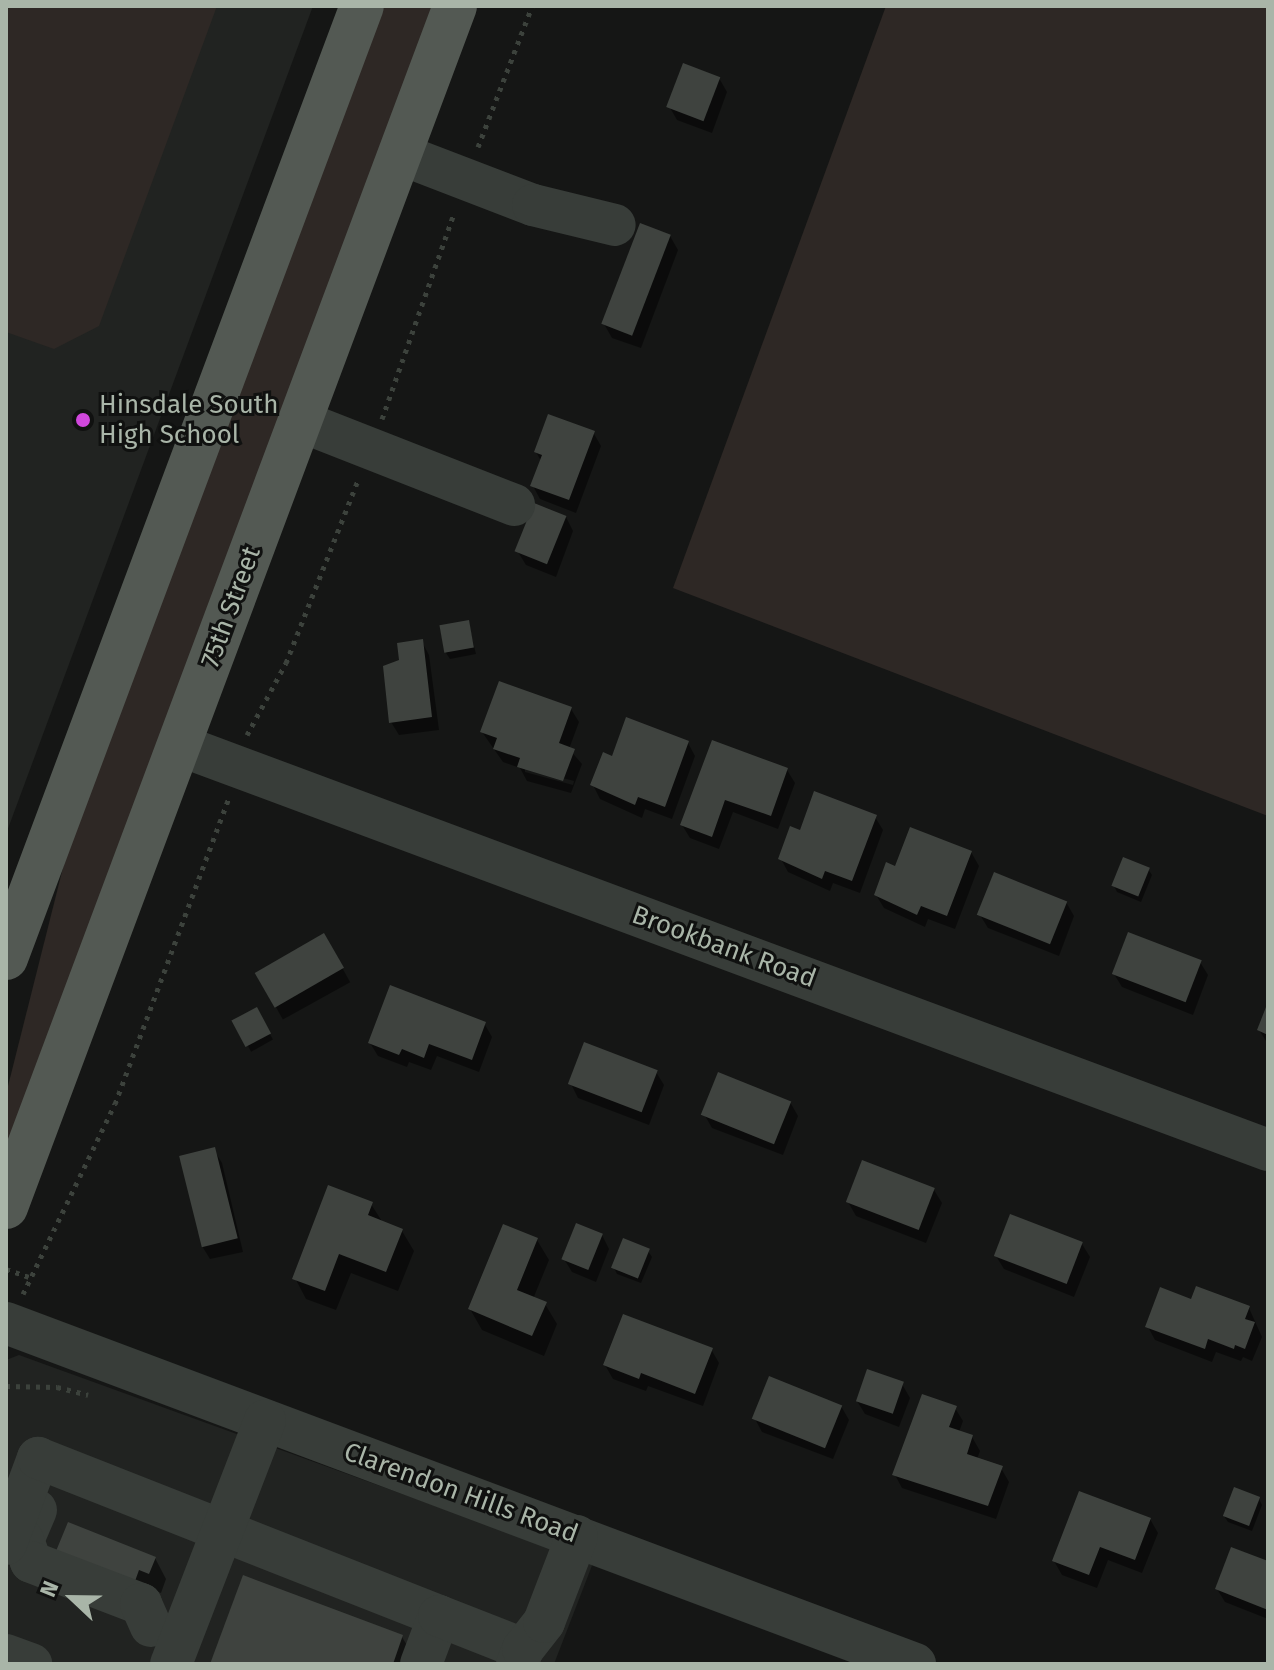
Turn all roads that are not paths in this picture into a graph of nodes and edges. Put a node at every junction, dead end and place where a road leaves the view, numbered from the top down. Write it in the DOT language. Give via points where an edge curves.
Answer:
graph roads {
  1 [pos="362,6"];
  2 [pos="455,6"];
  3 [pos="400,154"];
  4 [pos="615,225"];
  5 [pos="300,421"];
  6 [pos="514,505"];
  7 [pos="179,745"];
  8 [pos="6,958"];
  9 [pos="1268,1150"];
  10 [pos="6,1207"];
  11 [pos="6,1323"];
  12 [pos="265,1420"];
  13 [pos="181,1513"];
  14 [pos="222,1528"];
  15 [pos="577,1536"];
  16 [pos="6,1544"];
  17 [pos="6,1571"];
  18 [pos="439,1616"];
  19 [pos="168,1642"];
  20 [pos="6,1655"];
  21 [pos="520,1656"];
  22 [pos="31,1664"];
  23 [pos="421,1664"];
  24 [pos="915,1664"];
  1 -- 8 [label="main road"];
  2 -- 3 [label="main road, 75th Street"];
  3 -- 4 [label="street" via="533,205"];
  3 -- 5 [label="main road, 75th Street"];
  5 -- 6 [label="street"];
  5 -- 7 [label="main road, 75th Street"];
  7 -- 9 [label="street, Brookbank Road"];
  7 -- 10 [label="main road, 75th Street"];
  11 -- 12 [label="street, Clarendon Hills Road"];
  12 -- 14 [label="street"];
  12 -- 15 [label="street, Clarendon Hills Road"];
  13 -- 14 [label="street"];
  13 -- 16 [label="street" via="38,1458"];
  13 -- 19 [label="street" via="159,1525 136,1523 61,1494 43,1499 23,1540 31,1562 141,1604"];
  14 -- 18 [label="street"];
  14 -- 19 [label="street"];
  15 -- 21 [label="street" via="544,1622"];
  15 -- 24 [label="street, Clarendon Hills Road"];
  17 -- 19 [label="street"];
  18 -- 21 [label="street"];
  18 -- 23 [label="street"];
  20 -- 22 [label="street"];
}
